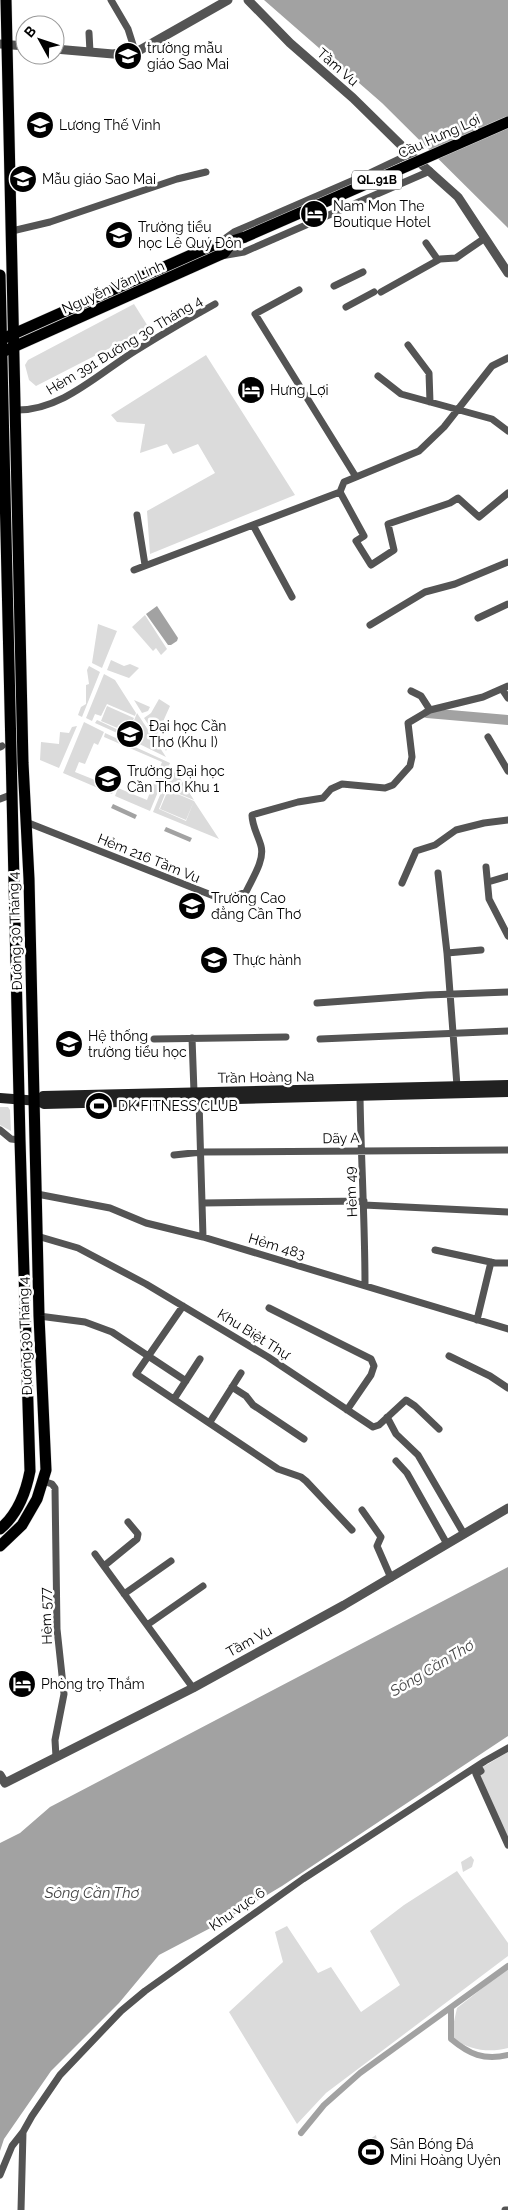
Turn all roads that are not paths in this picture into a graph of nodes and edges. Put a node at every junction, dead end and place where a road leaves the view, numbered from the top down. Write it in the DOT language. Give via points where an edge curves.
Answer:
graph roads {
  1 [pos="6,0"];
  2 [pos="111,0"];
  3 [pos="228,0"];
  4 [pos="248,0"];
  5 [pos="89,33"];
  6 [pos="4,44"];
  7 [pos="65,50"];
  8 [pos="135,51"];
  9 [pos="90,52"];
  10 [pos="508,122"];
  11 [pos="410,154"];
  12 [pos="430,171"];
  13 [pos="206,172"];
  14 [pos="12,231"];
  15 [pos="245,237"];
  16 [pos="485,238"];
  17 [pos="233,241"];
  18 [pos="218,243"];
  19 [pos="426,243"];
  20 [pos="215,257"];
  21 [pos="438,260"];
  22 [pos="363,272"];
  23 [pos="508,273"];
  24 [pos="0,275"];
  25 [pos="334,286"];
  26 [pos="299,290"];
  27 [pos="215,304"];
  28 [pos="346,307"];
  29 [pos="15,334"];
  30 [pos="1,339"];
  31 [pos="408,345"];
  32 [pos="15,347"];
  33 [pos="1,353"];
  34 [pos="508,358"];
  35 [pos="378,376"];
  36 [pos="430,402"];
  37 [pos="16,410"];
  38 [pos="458,410"];
  39 [pos="508,432"];
  40 [pos="356,477"];
  41 [pos="340,492"];
  42 [pos="508,493"];
  43 [pos="137,514"];
  44 [pos="8,523"];
  45 [pos="253,525"];
  46 [pos="508,562"];
  47 [pos="145,565"];
  48 [pos="134,570"];
  49 [pos="292,597"];
  50 [pos="508,604"];
  51 [pos="478,618"];
  52 [pos="370,625"];
  53 [pos="5,676"];
  54 [pos="505,687"];
  55 [pos="411,691"];
  56 [pos="508,698"];
  57 [pos="430,710"];
  58 [pos="488,737"];
  59 [pos="18,763"];
  60 [pos="508,771"];
  61 [pos="13,794"];
  62 [pos="0,799"];
  63 [pos="508,820"];
  64 [pos="26,822"];
  65 [pos="486,867"];
  66 [pos="438,873"];
  67 [pos="508,876"];
  68 [pos="488,882"];
  69 [pos="402,883"];
  70 [pos="508,936"];
  71 [pos="482,950"];
  72 [pos="447,953"];
  73 [pos="508,992"];
  74 [pos="450,994"];
  75 [pos="317,1003"];
  76 [pos="508,1031"];
  77 [pos="453,1032"];
  78 [pos="286,1037"];
  79 [pos="192,1038"];
  80 [pos="154,1039"];
  81 [pos="320,1039"];
  82 [pos="508,1081"];
  83 [pos="508,1084"];
  84 [pos="457,1086"];
  85 [pos="490,1089"];
  86 [pos="508,1092"];
  87 [pos="360,1093"];
  88 [pos="508,1096"];
  89 [pos="196,1097"];
  90 [pos="0,1098"];
  91 [pos="16,1100"];
  92 [pos="37,1100"];
  93 [pos="0,1104"];
  94 [pos="0,1130"];
  95 [pos="20,1140"];
  96 [pos="361,1150"];
  97 [pos="508,1150"];
  98 [pos="202,1152"];
  99 [pos="174,1155"];
  100 [pos="37,1194"];
  101 [pos="364,1203"];
  102 [pos="203,1204"];
  103 [pos="508,1212"];
  104 [pos="38,1236"];
  105 [pos="203,1237"];
  106 [pos="435,1250"];
  107 [pos="491,1262"];
  108 [pos="508,1263"];
  109 [pos="364,1286"];
  110 [pos="183,1306"];
  111 [pos="269,1308"];
  112 [pos="39,1316"];
  113 [pos="477,1320"];
  114 [pos="508,1329"];
  115 [pos="148,1356"];
  116 [pos="449,1356"];
  117 [pos="200,1359"];
  118 [pos="241,1373"];
  119 [pos="186,1381"];
  120 [pos="232,1387"];
  121 [pos="508,1388"];
  122 [pos="174,1399"];
  123 [pos="346,1410"];
  124 [pos="387,1417"];
  125 [pos="210,1422"];
  126 [pos="439,1429"];
  127 [pos="304,1439"];
  128 [pos="396,1461"];
  129 [pos="43,1481"];
  130 [pos="508,1508"];
  131 [pos="362,1510"];
  132 [pos="128,1522"];
  133 [pos="0,1528"];
  134 [pos="352,1530"];
  135 [pos="464,1534"];
  136 [pos="447,1544"];
  137 [pos="0,1546"];
  138 [pos="94,1554"];
  139 [pos="171,1561"];
  140 [pos="104,1566"];
  141 [pos="391,1578"];
  142 [pos="203,1586"];
  143 [pos="124,1594"];
  144 [pos="147,1625"];
  145 [pos="193,1688"];
  146 [pos="508,1748"];
  147 [pos="56,1757"];
  148 [pos="478,1766"];
  149 [pos="0,1775"];
  150 [pos="508,1846"];
  151 [pos="23,2134"];
  152 [pos="0,2175"];
  153 [pos="21,2210"];
  1 -- 6 [label="main road, Đường 30 Tháng 4"];
  2 -- 8 [label="street" via="128,29"];
  3 -- 8 [label="street"];
  4 -- 11 [label="street, Tầm Vu"];
  5 -- 9 [label="street"];
  6 -- 14 [label="main road, Đường 30 Tháng 4"];
  7 -- 9 [label="street"];
  8 -- 9 [label="street" via="113,54"];
  10 -- 15 [label="main road, Cầu Hưng Lợi / QL.91B, bridge"];
  11 -- 12 [label="street, Tầm Vu"];
  11 -- 18 [label="street" via="234,232"];
  12 -- 16 [label="street, Tầm Vu" via="458,197"];
  12 -- 20 [label="street" via="244,252"];
  13 -- 14 [label="street"];
  14 -- 29 [label="main road, Đường 30 Tháng 4"];
  15 -- 17 [label="main road, Nguyễn Văn Linh / QL.91B"];
  16 -- 21 [label="street" via="456,258"];
  16 -- 23 [label="street, Tầm Vu"];
  17 -- 18 [label="main road, Nguyễn Văn Linh / QL.91B"];
  17 -- 20 [label="main road, Nguyễn Văn Linh / QL.91B" via="224,253"];
  18 -- 29 [label="main road, Nguyễn Văn Linh / QL.91B"];
  19 -- 21 [label="street"];
  20 -- 32 [label="main road, Nguyễn Văn Linh / QL.91B"];
  21 -- 28 [label="street"];
  22 -- 25 [label="street"];
  24 -- 30 [label="main road, Đường 30 Tháng 4"];
  26 -- 40 [label="street" via="255,314"];
  27 -- 37 [label="street, Hẻm 391 Đường 30 Tháng 4" via="54,404"];
  29 -- 30 [label="main road, Nguyễn Văn Linh / QL.91B"];
  29 -- 32 [label="main road, Đường 30 Tháng 4"];
  30 -- 33 [label="main road, Đường 30 Tháng 4"];
  31 -- 36 [label="street" via="430,373"];
  32 -- 33 [label="main road, Nguyễn Văn Linh / QL.91B"];
  32 -- 37 [label="main road, Đường 30 Tháng 4"];
  33 -- 44 [label="main road, Đường 30 Tháng 4"];
  34 -- 38 [label="street" via="492,366"];
  35 -- 36 [label="street" via="401,394"];
  36 -- 38 [label="street"];
  37 -- 44 [label="main road, Đường 30 Tháng 4"];
  38 -- 39 [label="street" via="492,419"];
  38 -- 40 [label="street" via="419,451"];
  40 -- 41 [label="street" via="344,482"];
  41 -- 42 [label="street" via="364,536 356,541 371,565 394,550 388,524 458,498 481,516"];
  41 -- 45 [label="street"];
  43 -- 47 [label="street"];
  44 -- 53 [label="main road, Đường 30 Tháng 4"];
  44 -- 59 [label="main road, Đường 30 Tháng 4"];
  45 -- 47 [label="street"];
  45 -- 49 [label="street"];
  46 -- 52 [label="street" via="455,584 425,592"];
  47 -- 48 [label="street"];
  50 -- 51 [label="street"];
  53 -- 59 [label="main road, Đường 30 Tháng 4"];
  54 -- 56 [label="street"];
  54 -- 57 [label="street, Hẻm 216 Tầm Vu" via="484,697"];
  55 -- 57 [label="street" via="421,696"];
  57 -- 64 [label="street, Hẻm 216 Tầm Vu" via="408,723 410,766 393,785 385,788 342,784 323,798 252,815 262,855 246,892 224,900"];
  58 -- 60 [label="street"];
  59 -- 61 [label="main road, Đường 30 Tháng 4"];
  59 -- 64 [label="main road, Đường 30 Tháng 4"];
  61 -- 62 [label="street"];
  61 -- 91 [label="main road, Đường 30 Tháng 4"];
  63 -- 69 [label="street" via="484,822 456,830 435,845 416,851"];
  64 -- 92 [label="main road, Đường 30 Tháng 4"];
  65 -- 68 [label="street"];
  66 -- 72 [label="street"];
  67 -- 68 [label="street"];
  68 -- 70 [label="street" via="489,899"];
  71 -- 72 [label="street"];
  72 -- 74 [label="street"];
  73 -- 74 [label="street"];
  74 -- 75 [label="street"];
  74 -- 77 [label="street"];
  76 -- 77 [label="street"];
  77 -- 81 [label="street"];
  77 -- 84 [label="street"];
  78 -- 79 [label="street"];
  79 -- 80 [label="street"];
  79 -- 89 [label="street"];
  82 -- 85 [label="main road" via="495,1081"];
  83 -- 85 [label="main road"];
  84 -- 85 [label="main road, Trần Hoàng Na"];
  84 -- 87 [label="main road, Trần Hoàng Na"];
  85 -- 86 [label="main road"];
  85 -- 87 [label="main road, Trần Hoàng Na"];
  85 -- 88 [label="main road" via="495,1097"];
  87 -- 89 [label="main road, Trần Hoàng Na"];
  87 -- 96 [label="street, Hèm 49"];
  89 -- 92 [label="main road, Trần Hoàng Na" via="44,1104"];
  89 -- 98 [label="street"];
  90 -- 91 [label="main road, Trần Hoàng Na"];
  91 -- 92 [label="main road, Trần Hoàng Na"];
  91 -- 93 [label="main road, Trần Hoàng Na"];
  91 -- 95 [label="main road, Đường 30 Tháng 4"];
  92 -- 100 [label="main road, Đường 30 Tháng 4"];
  94 -- 95 [label="street" via="11,1139"];
  95 -- 133 [label="main road, Đường 30 Tháng 4" via="30,1471 26,1492"];
  96 -- 97 [label="street, Dãy A"];
  96 -- 98 [label="street, Dãy A"];
  96 -- 101 [label="street, Hèm 49"];
  98 -- 99 [label="street, Dãy A"];
  98 -- 102 [label="street"];
  100 -- 104 [label="main road, Đường 30 Tháng 4"];
  100 -- 105 [label="street, Hẻm 483" via="110,1208 146,1223"];
  101 -- 102 [label="street"];
  101 -- 103 [label="street"];
  101 -- 109 [label="street, Hèm 49"];
  102 -- 105 [label="street"];
  104 -- 110 [label="street, Khu Biệt Thự" via="78,1248"];
  104 -- 112 [label="main road, Đường 30 Tháng 4"];
  105 -- 109 [label="street, Hẻm 483"];
  106 -- 107 [label="street"];
  107 -- 108 [label="street"];
  107 -- 113 [label="street"];
  109 -- 113 [label="street, Hẻm 483"];
  110 -- 115 [label="street"];
  110 -- 123 [label="street, Khu Biệt Thự" via="268,1357"];
  111 -- 123 [label="street" via="371,1359 374,1366 371,1375"];
  112 -- 115 [label="street" via="84,1322 112,1332"];
  112 -- 129 [label="main road, Đường 30 Tháng 4" via="46,1470"];
  113 -- 114 [label="street, Hẻm 483"];
  115 -- 119 [label="street"];
  115 -- 122 [label="street" via="136,1374"];
  116 -- 121 [label="street"];
  117 -- 119 [label="street"];
  118 -- 120 [label="street"];
  119 -- 122 [label="street"];
  120 -- 125 [label="street"];
  120 -- 127 [label="street"];
  122 -- 125 [label="street"];
  123 -- 124 [label="street, Khu Biệt Thự" via="373,1427"];
  124 -- 126 [label="street, Khu Biệt Thự" via="406,1400"];
  124 -- 135 [label="street" via="396,1434 418,1455"];
  125 -- 134 [label="street" via="278,1469 300,1477"];
  128 -- 136 [label="street" via="407,1473"];
  129 -- 137 [label="main road, Đường 30 Tháng 4" via="22,1526"];
  129 -- 147 [label="street, Hẻm 577" via="55,1488 58,1629 64,1694 55,1740"];
  130 -- 135 [label="street, Tầm Vu"];
  131 -- 141 [label="street" via="381,1537 377,1546"];
  132 -- 140 [label="street" via="138,1534 137,1539"];
  135 -- 136 [label="street, Tầm Vu"];
  136 -- 141 [label="street, Tầm Vu"];
  138 -- 140 [label="street"];
  139 -- 143 [label="street"];
  140 -- 143 [label="street"];
  141 -- 145 [label="street, Tầm Vu"];
  142 -- 144 [label="street"];
  143 -- 144 [label="street"];
  144 -- 145 [label="street"];
  145 -- 147 [label="street, Tầm Vu"];
  146 -- 148 [label="street, Khu vực 6"];
  147 -- 149 [label="street, Tầm Vu" via="5,1783"];
  148 -- 150 [label="street" via="481,1771 476,1774"];
  148 -- 151 [label="street, Khu vực 6" via="303,1879 131,2002 60,2075"];
  151 -- 152 [label="street, Khu vực 6" via="12,2146"];
  151 -- 153 [label="street"];
}
